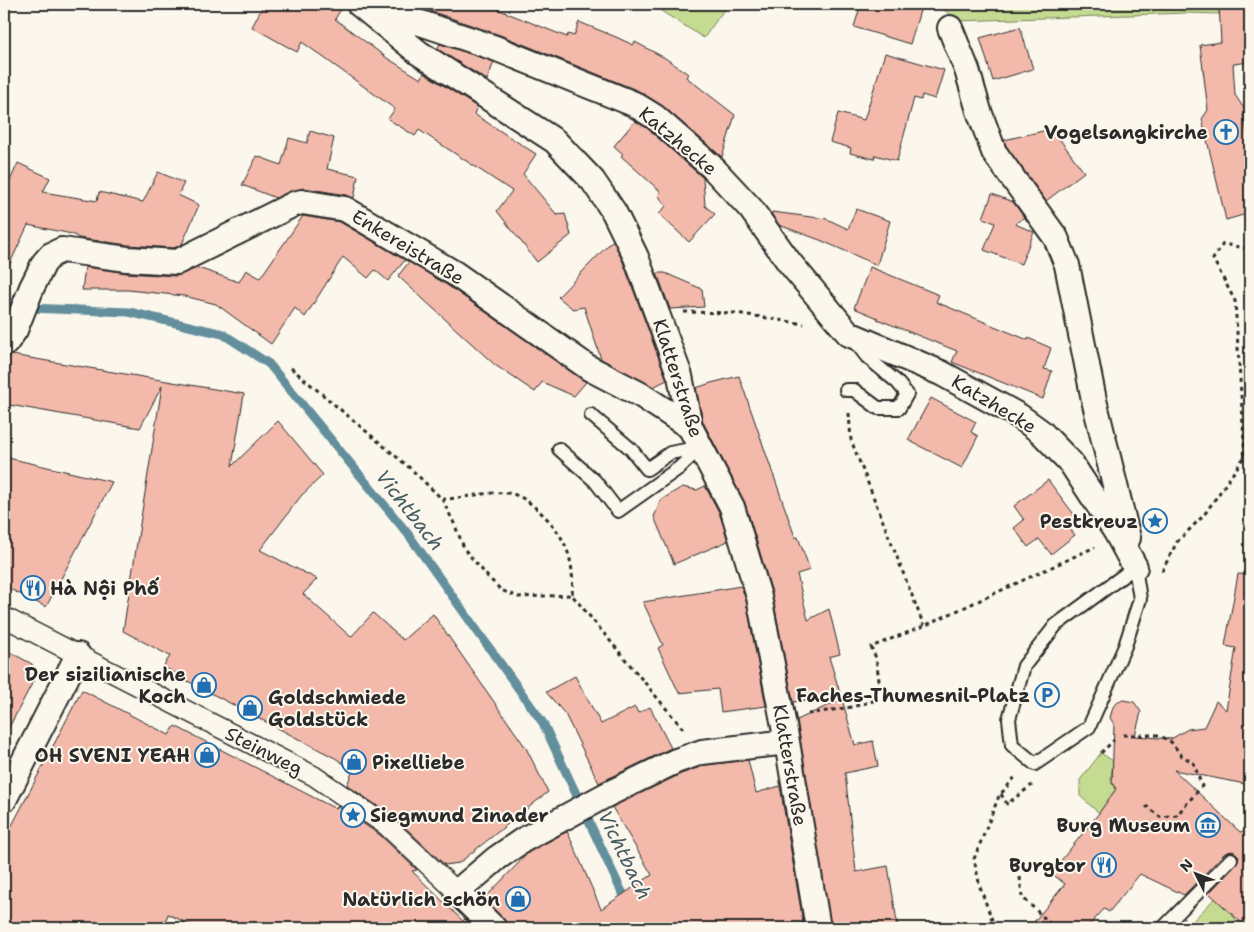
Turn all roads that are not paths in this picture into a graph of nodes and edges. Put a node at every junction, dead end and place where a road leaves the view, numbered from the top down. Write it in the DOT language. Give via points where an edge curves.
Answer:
graph roads {
  1 [pos="359,4"];
  2 [pos="364,4"];
  3 [pos="950,28"];
  4 [pos="849,334"];
  5 [pos="9,337"];
  6 [pos="846,390"];
  7 [pos="591,415"];
  8 [pos="695,437"];
  9 [pos="559,449"];
  10 [pos="1135,567"];
  11 [pos="4,617"];
  12 [pos="78,655"];
  13 [pos="785,730"];
  14 [pos="4,800"];
  15 [pos="1231,858"];
  16 [pos="458,892"];
  17 [pos="494,928"];
  18 [pos="818,928"];
  19 [pos="1163,928"];
  1 -- 8 [label="street, Klatterstraße" via="419,53 555,141 592,182 614,212 636,257 680,376"];
  2 -- 4 [label="street, Katzhecke" via="494,48 634,104 655,117 712,167 751,209 789,262"];
  3 -- 10 [label="street" via="968,70 994,152 1056,238 1067,265 1094,400"];
  4 -- 6 [label="lane" via="867,358 907,394 899,408 878,408 854,390"];
  4 -- 10 [label="street, Katzhecke" via="941,373 1019,416 1040,432 1071,463"];
  5 -- 8 [label="street, Enkereistraße" via="44,263 51,255 62,250 177,262 302,202 345,209 454,273 589,368 641,396"];
  7 -- 8 [label="lane" via="647,468"];
  8 -- 9 [label="lane" via="679,468 618,511 595,480"];
  8 -- 13 [label="street, Klatterstraße" via="732,507 759,597"];
  10 -- 10 [label="lane" via="1056,625 1024,666 1009,719 1012,745 1035,764 1089,727 1125,646 1140,599"];
  11 -- 12 [label="street, Steinweg"];
  12 -- 14 [label="street"];
  12 -- 16 [label="street, Steinweg" via="314,776 387,826"];
  13 -- 16 [label="street" via="676,761 606,795 510,848"];
  13 -- 18 [label="street, Klatterstraße"];
  15 -- 19 [label="lane"];
  16 -- 17 [label="street, Steinweg"];
}
